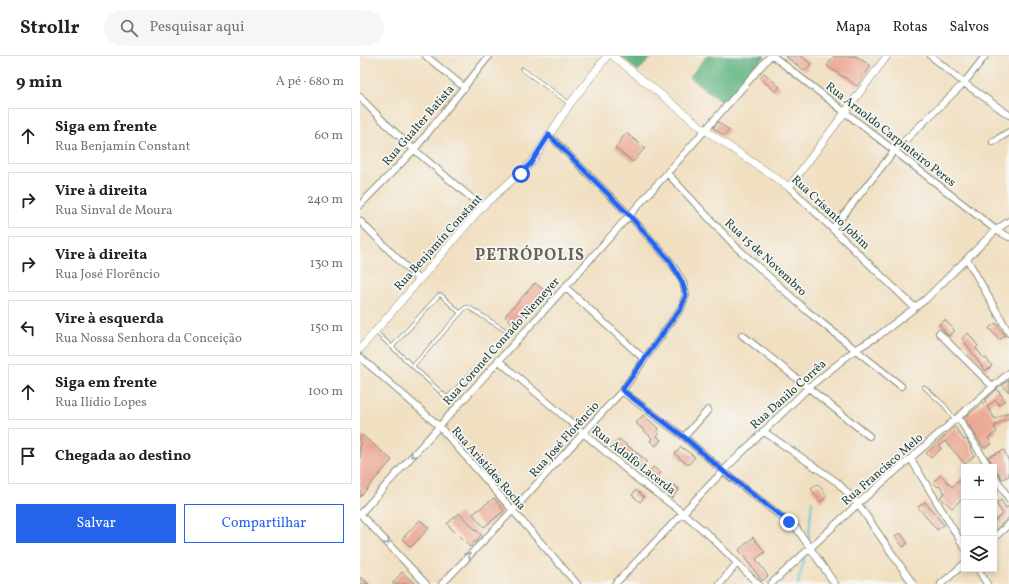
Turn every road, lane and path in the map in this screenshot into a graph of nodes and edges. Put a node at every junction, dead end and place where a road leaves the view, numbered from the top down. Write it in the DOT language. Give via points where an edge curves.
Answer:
graph roads {
  1 [pos="426,56"];
  2 [pos="489,56"];
  3 [pos="607,56"];
  4 [pos="612,56"];
  5 [pos="770,56"];
  6 [pos="773,56"];
  7 [pos="887,56"];
  8 [pos="931,56"];
  9 [pos="985,56"];
  10 [pos="522,69"];
  11 [pos="964,83"];
  12 [pos="465,88"];
  13 [pos="360,97"];
  14 [pos="570,104"];
  15 [pos="846,113"];
  16 [pos="1009,115"];
  17 [pos="705,130"];
  18 [pos="1009,132"];
  19 [pos="549,135"];
  20 [pos="993,142"];
  21 [pos="414,150"];
  22 [pos="895,150"];
  23 [pos="668,174"];
  24 [pos="789,186"];
  25 [pos="360,205"];
  26 [pos="482,207"];
  27 [pos="630,216"];
  28 [pos="360,221"];
  29 [pos="1009,222"];
  30 [pos="833,228"];
  31 [pos="996,230"];
  32 [pos="1009,237"];
  33 [pos="967,259"];
  34 [pos="418,280"];
  35 [pos="565,287"];
  36 [pos="914,307"];
  37 [pos="460,313"];
  38 [pos="375,331"];
  39 [pos="939,333"];
  40 [pos="1009,333"];
  41 [pos="742,335"];
  42 [pos="392,347"];
  43 [pos="360,349"];
  44 [pos="855,350"];
  45 [pos="360,357"];
  46 [pos="644,359"];
  47 [pos="498,360"];
  48 [pos="413,366"];
  49 [pos="1009,373"];
  50 [pos="901,386"];
  51 [pos="924,387"];
  52 [pos="993,387"];
  53 [pos="808,388"];
  54 [pos="622,390"];
  55 [pos="708,410"];
  56 [pos="956,418"];
  57 [pos="439,426"];
  58 [pos="764,431"];
  59 [pos="583,434"];
  60 [pos="869,436"];
  61 [pos="684,437"];
  62 [pos="911,459"];
  63 [pos="987,464"];
  64 [pos="723,471"];
  65 [pos="997,480"];
  66 [pos="1009,499"];
  67 [pos="858,504"];
  68 [pos="512,511"];
  69 [pos="683,513"];
  70 [pos="360,514"];
  71 [pos="1009,524"];
  72 [pos="996,536"];
  73 [pos="961,542"];
  74 [pos="811,547"];
  75 [pos="737,564"];
  76 [pos="961,567"];
  77 [pos="980,572"];
  78 [pos="755,583"];
  79 [pos="426,584"];
  80 [pos="442,584"];
  81 [pos="577,584"];
  82 [pos="615,584"];
  83 [pos="720,584"];
  84 [pos="771,584"];
  85 [pos="835,584"];
  86 [pos="913,584"];
  87 [pos="941,584"];
  88 [pos="987,584"];
  1 -- 12 [label="street"];
  2 -- 12 [label="street, Rua Gualter Batista"];
  3 -- 14 [label="street, Rua Benjamín Constant"];
  4 -- 17 [label="street, Rua Crisanto Jobim"];
  5 -- 17 [label="street, Rua Coronel Conrado Niemeyer"];
  6 -- 15 [label="street, Rua Arnoldo Carpinteiro Peres"];
  7 -- 15 [label="street"];
  8 -- 11 [label="street"];
  9 -- 11 [label="street"];
  10 -- 14 [label="lane"];
  11 -- 16 [label="street"];
  11 -- 22 [label="street"];
  12 -- 21 [label="street, Rua Gualter Batista"];
  13 -- 21 [label="street"];
  14 -- 19 [label="street, Rua Benjamín Constant"];
  15 -- 22 [label="street, Rua Arnoldo Carpinteiro Peres"];
  15 -- 24 [label="street"];
  17 -- 23 [label="street, Rua Coronel Conrado Niemeyer"];
  17 -- 24 [label="street, Rua Crisanto Jobim"];
  18 -- 20 [label="street"];
  19 -- 26 [label="street, Rua Benjamín Constant" via="521,174"];
  19 -- 27 [label="street"];
  21 -- 25 [label="street, Rua Gualter Batista"];
  21 -- 26 [label="street"];
  22 -- 30 [label="street"];
  22 -- 31 [label="street, Rua Arnoldo Carpinteiro Peres"];
  23 -- 27 [label="street, Rua Coronel Conrado Niemeyer"];
  23 -- 44 [label="street, Rua 15 de Novembro" via="735,246"];
  24 -- 30 [label="street, Rua Crisanto Jobim"];
  26 -- 34 [label="street, Rua Benjamín Constant"];
  27 -- 35 [label="street, Rua Coronel Conrado Niemeyer"];
  27 -- 46 [label="street, Rua José Florêncio" via="670,261 686,295 681,308"];
  28 -- 34 [label="street"];
  29 -- 31 [label="street, Rua Danilo Corrêa"];
  30 -- 36 [label="street, Rua Crisanto Jobim"];
  31 -- 32 [label="street, Rua Arnoldo Carpinteiro Peres"];
  31 -- 33 [label="street, Rua Danilo Corrêa"];
  33 -- 36 [label="street, Rua Danilo Corrêa" via="938,289"];
  33 -- 40 [label="street"];
  34 -- 38 [label="street, Rua Benjamín Constant"];
  35 -- 46 [label="street"];
  35 -- 47 [label="street, Rua Coronel Conrado Niemeyer"];
  36 -- 44 [label="street, Rua Danilo Corrêa" via="878,336"];
  37 -- 42 [label="lane" via="439,295"];
  37 -- 48 [label="lane"];
  37 -- 48 [label="lane" via="471,307 506,330 508,335 448,397"];
  38 -- 42 [label="lane"];
  38 -- 43 [label="street, Rua Benjamín Constant"];
  39 -- 52 [label="street"];
  41 -- 53 [label="street"];
  42 -- 48 [label="lane"];
  44 -- 50 [label="street, Rua 15 de Novembro"];
  44 -- 53 [label="street, Rua Danilo Corrêa"];
  45 -- 57 [label="street, Rua Aristides Rocha"];
  46 -- 54 [label="street, Rua José Florêncio"];
  47 -- 57 [label="street, Rua Coronel Conrado Niemeyer"];
  47 -- 59 [label="street, Rua Adolfo Lacerda"];
  49 -- 52 [label="street, Rua Francisco Melo"];
  51 -- 56 [label="lane"];
  52 -- 56 [label="street, Rua Francisco Melo"];
  53 -- 58 [label="street, Rua Danilo Corrêa"];
  53 -- 60 [label="street"];
  54 -- 59 [label="street, Rua José Florêncio"];
  54 -- 61 [label="street"];
  55 -- 61 [label="street"];
  56 -- 62 [label="street, Rua Francisco Melo"];
  56 -- 63 [label="street"];
  57 -- 68 [label="street, Rua Aristides Rocha"];
  57 -- 70 [label="street, Rua Coronel Conrado Niemeyer, one-way"];
  58 -- 64 [label="street, Rua Danilo Corrêa"];
  58 -- 67 [label="street" via="837,482"];
  59 -- 68 [label="street, Rua José Florêncio"];
  59 -- 69 [label="street, Rua Adolfo Lacerda"];
  61 -- 64 [label="street"];
  62 -- 67 [label="street, Rua Francisco Melo"];
  62 -- 73 [label="street"];
  64 -- 69 [label="street, Rua Danilo Corrêa"];
  64 -- 74 [label="street" via="789,522"];
  65 -- 66 [label="street"];
  67 -- 74 [label="street, Rua Francisco Melo"];
  67 -- 86 [label="street"];
  80 -- 68 [label="street, Rua José Florêncio, one-way"];
  68 -- 81 [label="street, Rua Aristides Rocha"];
  69 -- 75 [label="street, Rua Adolfo Lacerda"];
  69 -- 82 [label="street, Rua Danilo Corrêa"];
  70 -- 79 [label="street, one-way"];
  71 -- 72 [label="street"];
  74 -- 84 [label="street, Rua Francisco Melo"];
  74 -- 85 [label="street"];
  75 -- 78 [label="street, Rua Adolfo Lacerda"];
  75 -- 83 [label="street"];
  76 -- 87 [label="street"];
  77 -- 88 [label="street"];
}
